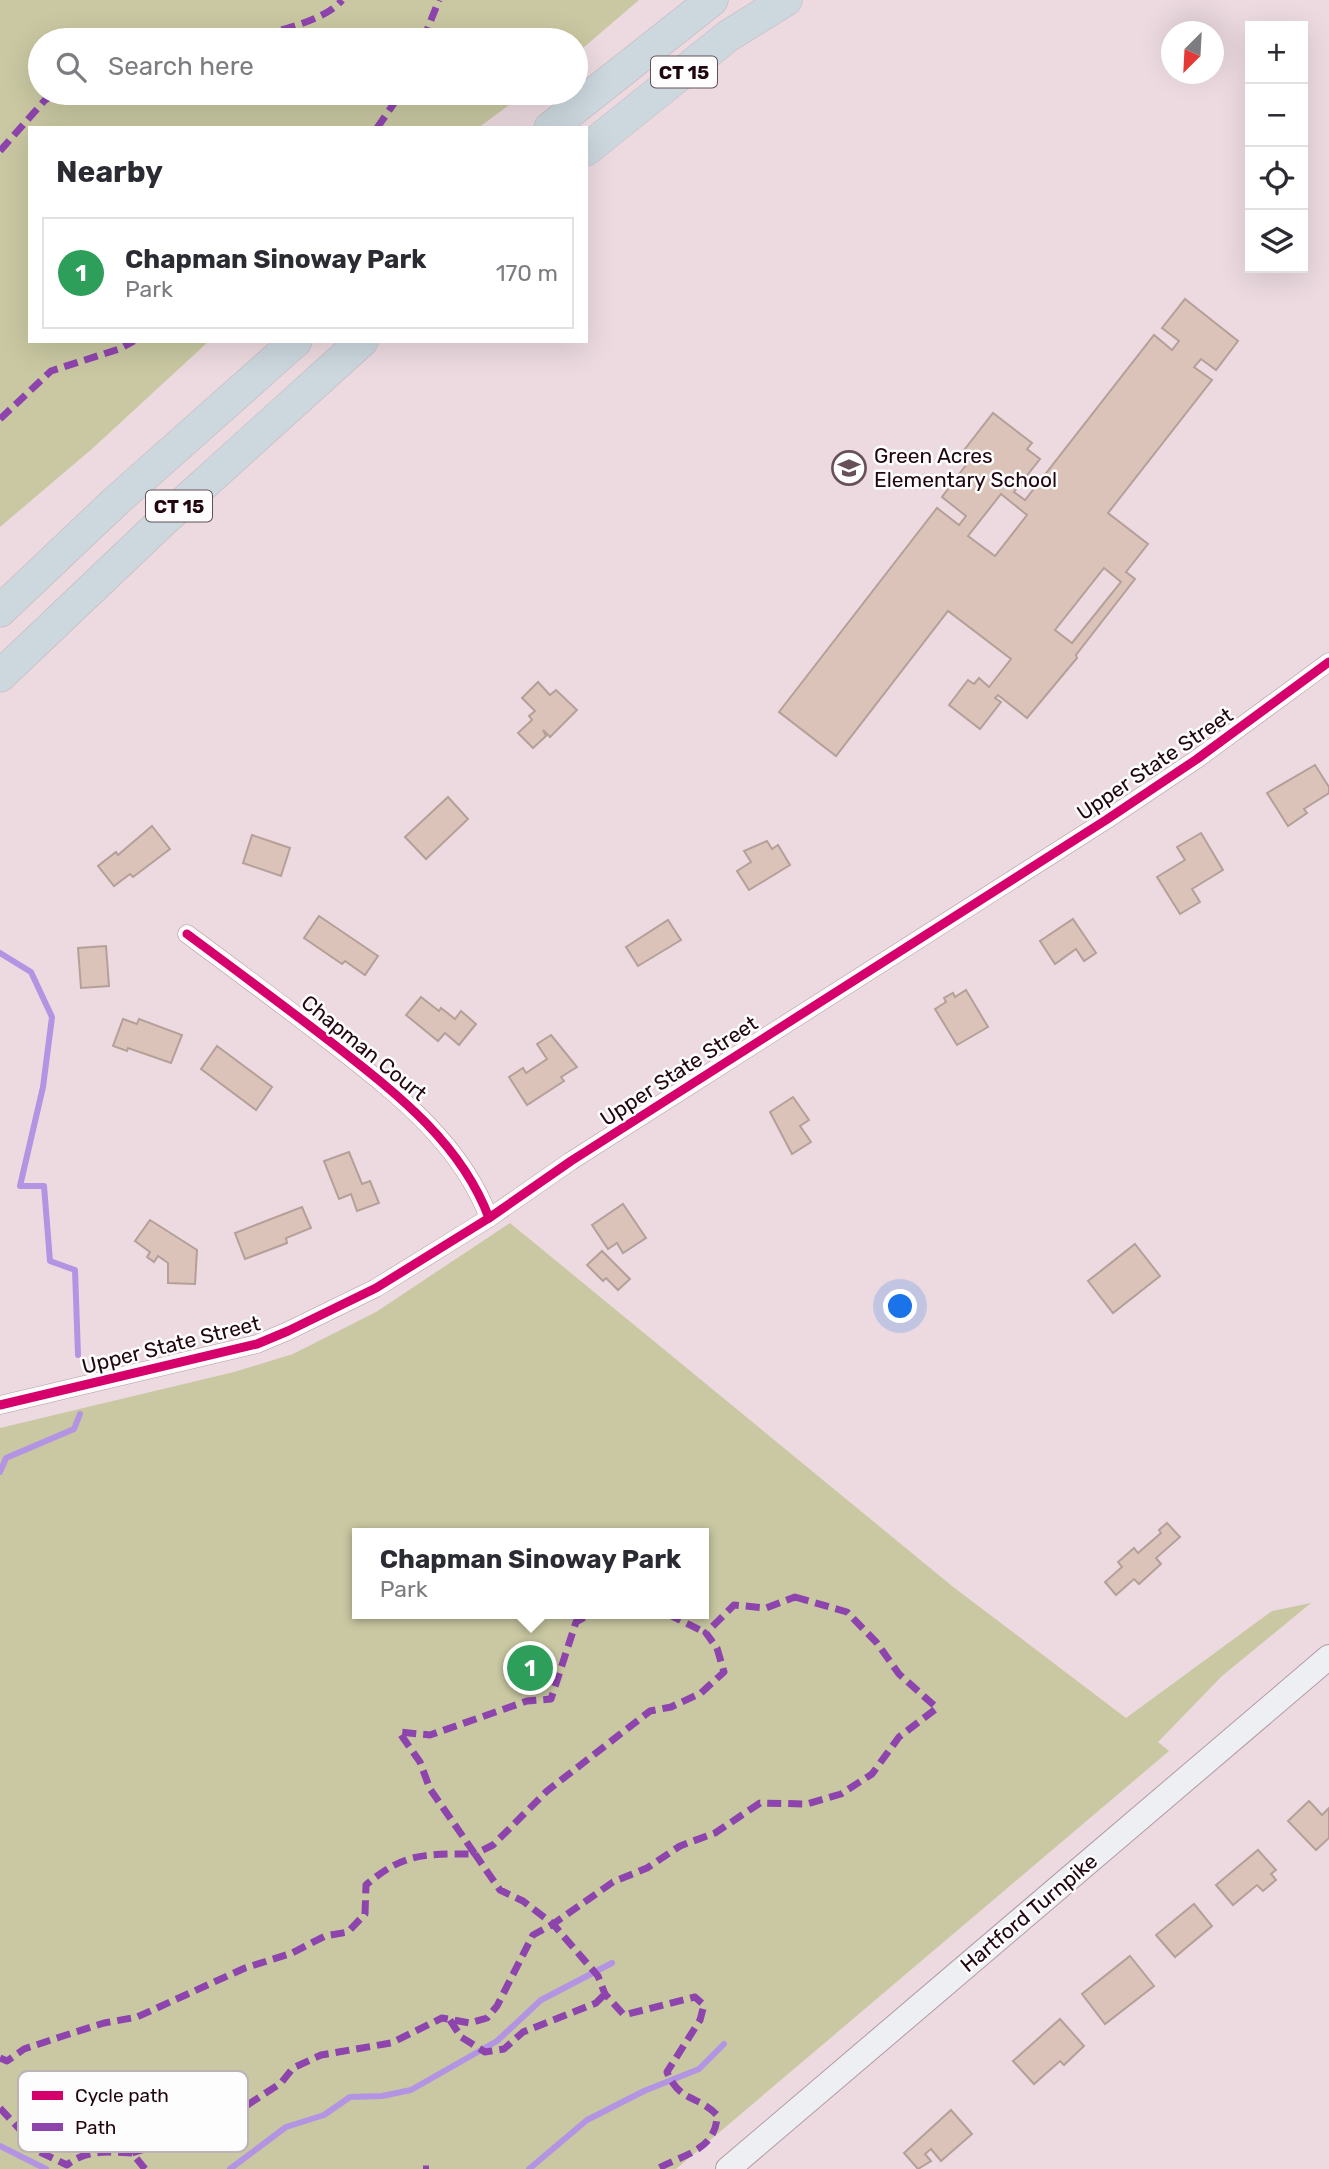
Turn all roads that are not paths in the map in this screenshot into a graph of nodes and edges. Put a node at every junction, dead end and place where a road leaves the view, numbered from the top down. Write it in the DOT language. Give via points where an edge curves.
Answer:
graph roads {
  1 [pos="712,0"];
  2 [pos="786,0"];
  3 [pos="588,98"];
  4 [pos="579,105"];
  5 [pos="553,126"];
  6 [pos="588,148"];
  7 [pos="294,343"];
  8 [pos="360,343"];
  9 [pos="0,611"];
  10 [pos="1329,662"];
  11 [pos="0,676"];
  12 [pos="187,934"];
  13 [pos="489,1218"];
  14 [pos="0,1405"];
  15 [pos="1329,1657"];
  16 [pos="728,2169"];
  1 -- 3 [label="highway, CT 15"];
  2 -- 6 [label="highway, CT 15" via="728,36"];
  4 -- 5 [label="highway, CT 15"];
  7 -- 9 [label="highway, CT 15"];
  8 -- 11 [label="highway, CT 15"];
  10 -- 13 [label="street, Upper State Street" via="1106,820"];
  12 -- 13 [label="street, Chapman Court" via="295,1014 422,1118 449,1148"];
  13 -- 14 [label="street, Upper State Street" via="376,1288 257,1344"];
  15 -- 16 [label="main road, Hartford Turnpike"];
}
